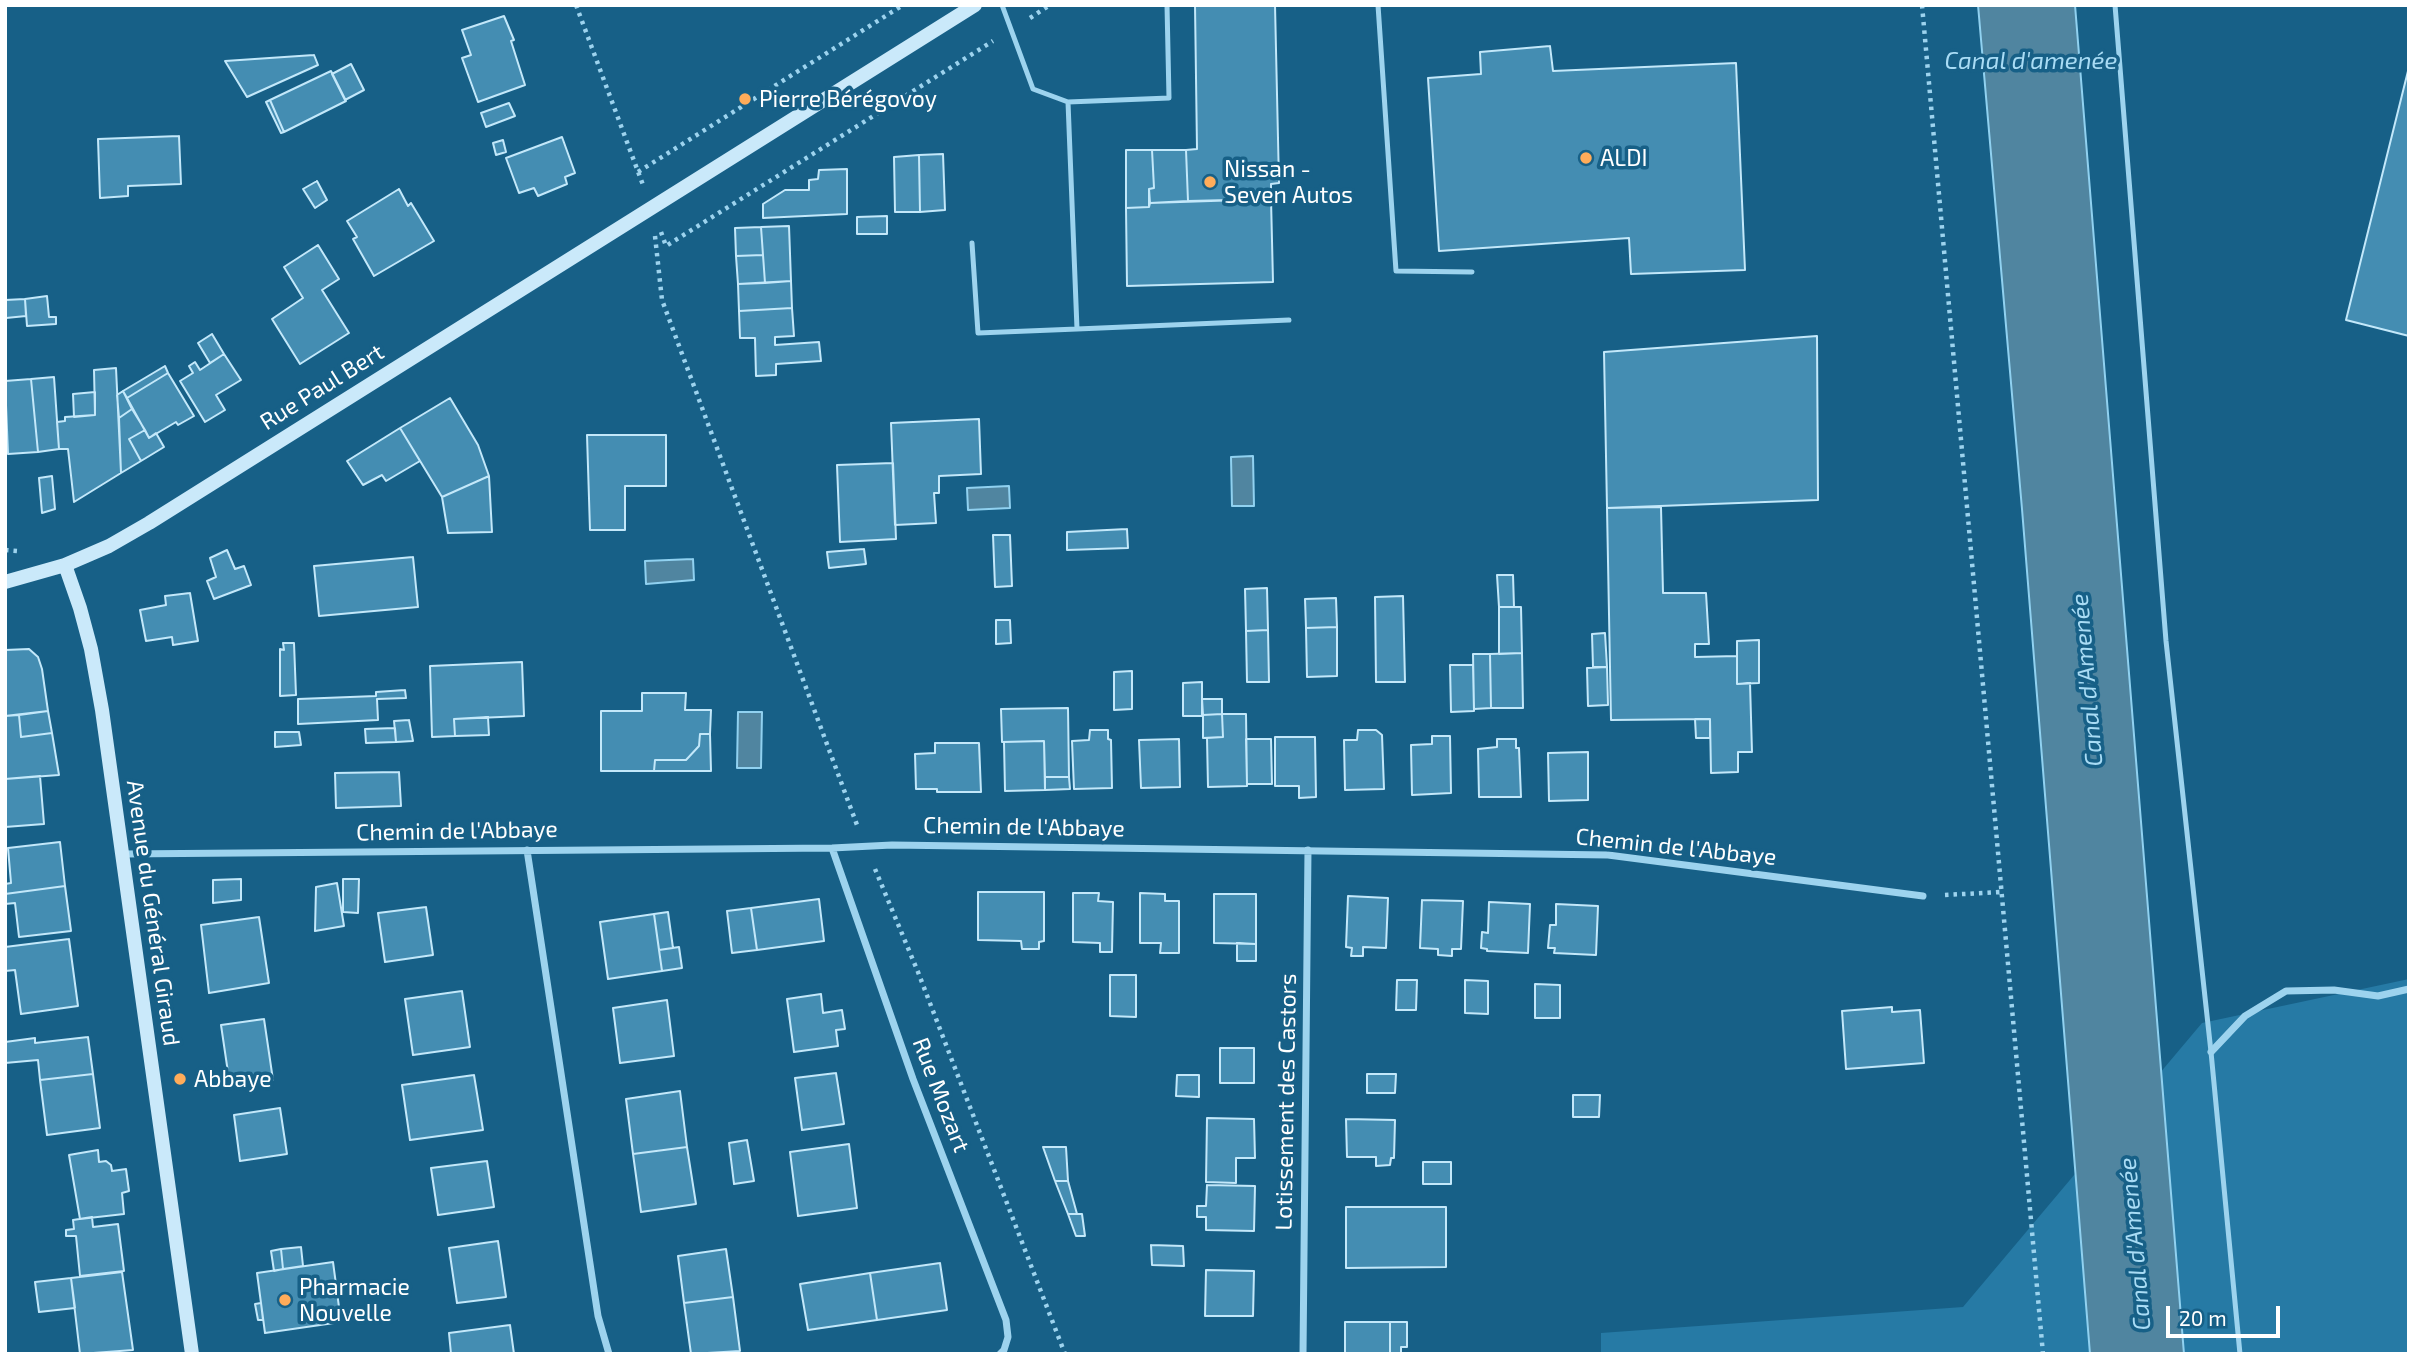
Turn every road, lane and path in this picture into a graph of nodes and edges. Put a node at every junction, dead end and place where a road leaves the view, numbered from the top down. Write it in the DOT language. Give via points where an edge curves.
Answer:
graph roads {
  1 [pos="576,5"];
  2 [pos="903,5"];
  3 [pos="975,5"];
  4 [pos="1002,5"];
  5 [pos="1050,5"];
  6 [pos="1167,5"];
  7 [pos="1378,5"];
  8 [pos="1922,5"];
  9 [pos="2115,5"];
  10 [pos="1011,29"];
  11 [pos="1068,102"];
  12 [pos="651,207"];
  13 [pos="972,243"];
  14 [pos="666,246"];
  15 [pos="1472,272"];
  16 [pos="1289,320"];
  17 [pos="1077,329"];
  18 [pos="65,565"];
  19 [pos="5,582"];
  20 [pos="865,846"];
  21 [pos="832,848"];
  22 [pos="527,850"];
  23 [pos="1308,850"];
  24 [pos="122,854"];
  25 [pos="2001,892"];
  26 [pos="1923,896"];
  27 [pos="2409,989"];
  28 [pos="2211,1052"];
  29 [pos="192,1354"];
  30 [pos="609,1354"];
  31 [pos="1000,1354"];
  32 [pos="1065,1354"];
  33 [pos="1303,1354"];
  34 [pos="2043,1354"];
  35 [pos="2240,1354"];
  1 -- 2 [label="path" via="638,172"];
  3 -- 12 [label="main road, Rue Paul Bert"];
  4 -- 10 [label="lane"];
  5 -- 10 [label="path"];
  6 -- 11 [label="lane" via="1169,98"];
  7 -- 15 [label="lane" via="1396,271"];
  8 -- 25 [label="path"];
  9 -- 28 [label="lane" via="2166,641"];
  10 -- 11 [label="lane" via="1033,89"];
  10 -- 14 [label="path"];
  11 -- 17 [label="lane"];
  12 -- 18 [label="main road, Rue Paul Bert" via="149,523"];
  12 -- 20 [label="path" via="662,300"];
  13 -- 17 [label="lane" via="978,333"];
  16 -- 17 [label="lane"];
  18 -- 19 [label="main road, Rue Paul Bert"];
  18 -- 24 [label="main road, Avenue du Général Giraud" via="91,649"];
  20 -- 21 [label="street, Chemin de l'Abbaye"];
  20 -- 23 [label="street, Chemin de l'Abbaye"];
  20 -- 32 [label="path"];
  21 -- 22 [label="street, Chemin de l'Abbaye"];
  21 -- 31 [label="street, Rue Mozart" via="913,1079 1006,1320 1008,1337"];
  22 -- 24 [label="street, Chemin de l'Abbaye"];
  22 -- 30 [label="street" via="598,1316"];
  23 -- 26 [label="street, Chemin de l'Abbaye" via="1608,855"];
  23 -- 33 [label="street, Lotissement des Castors"];
  24 -- 29 [label="main road, Avenue du Général Giraud"];
  25 -- 26 [label="path"];
  25 -- 34 [label="path"];
  27 -- 28 [label="street" via="2378,996 2334,990 2286,991 2245,1016"];
  28 -- 35 [label="lane"];
}
